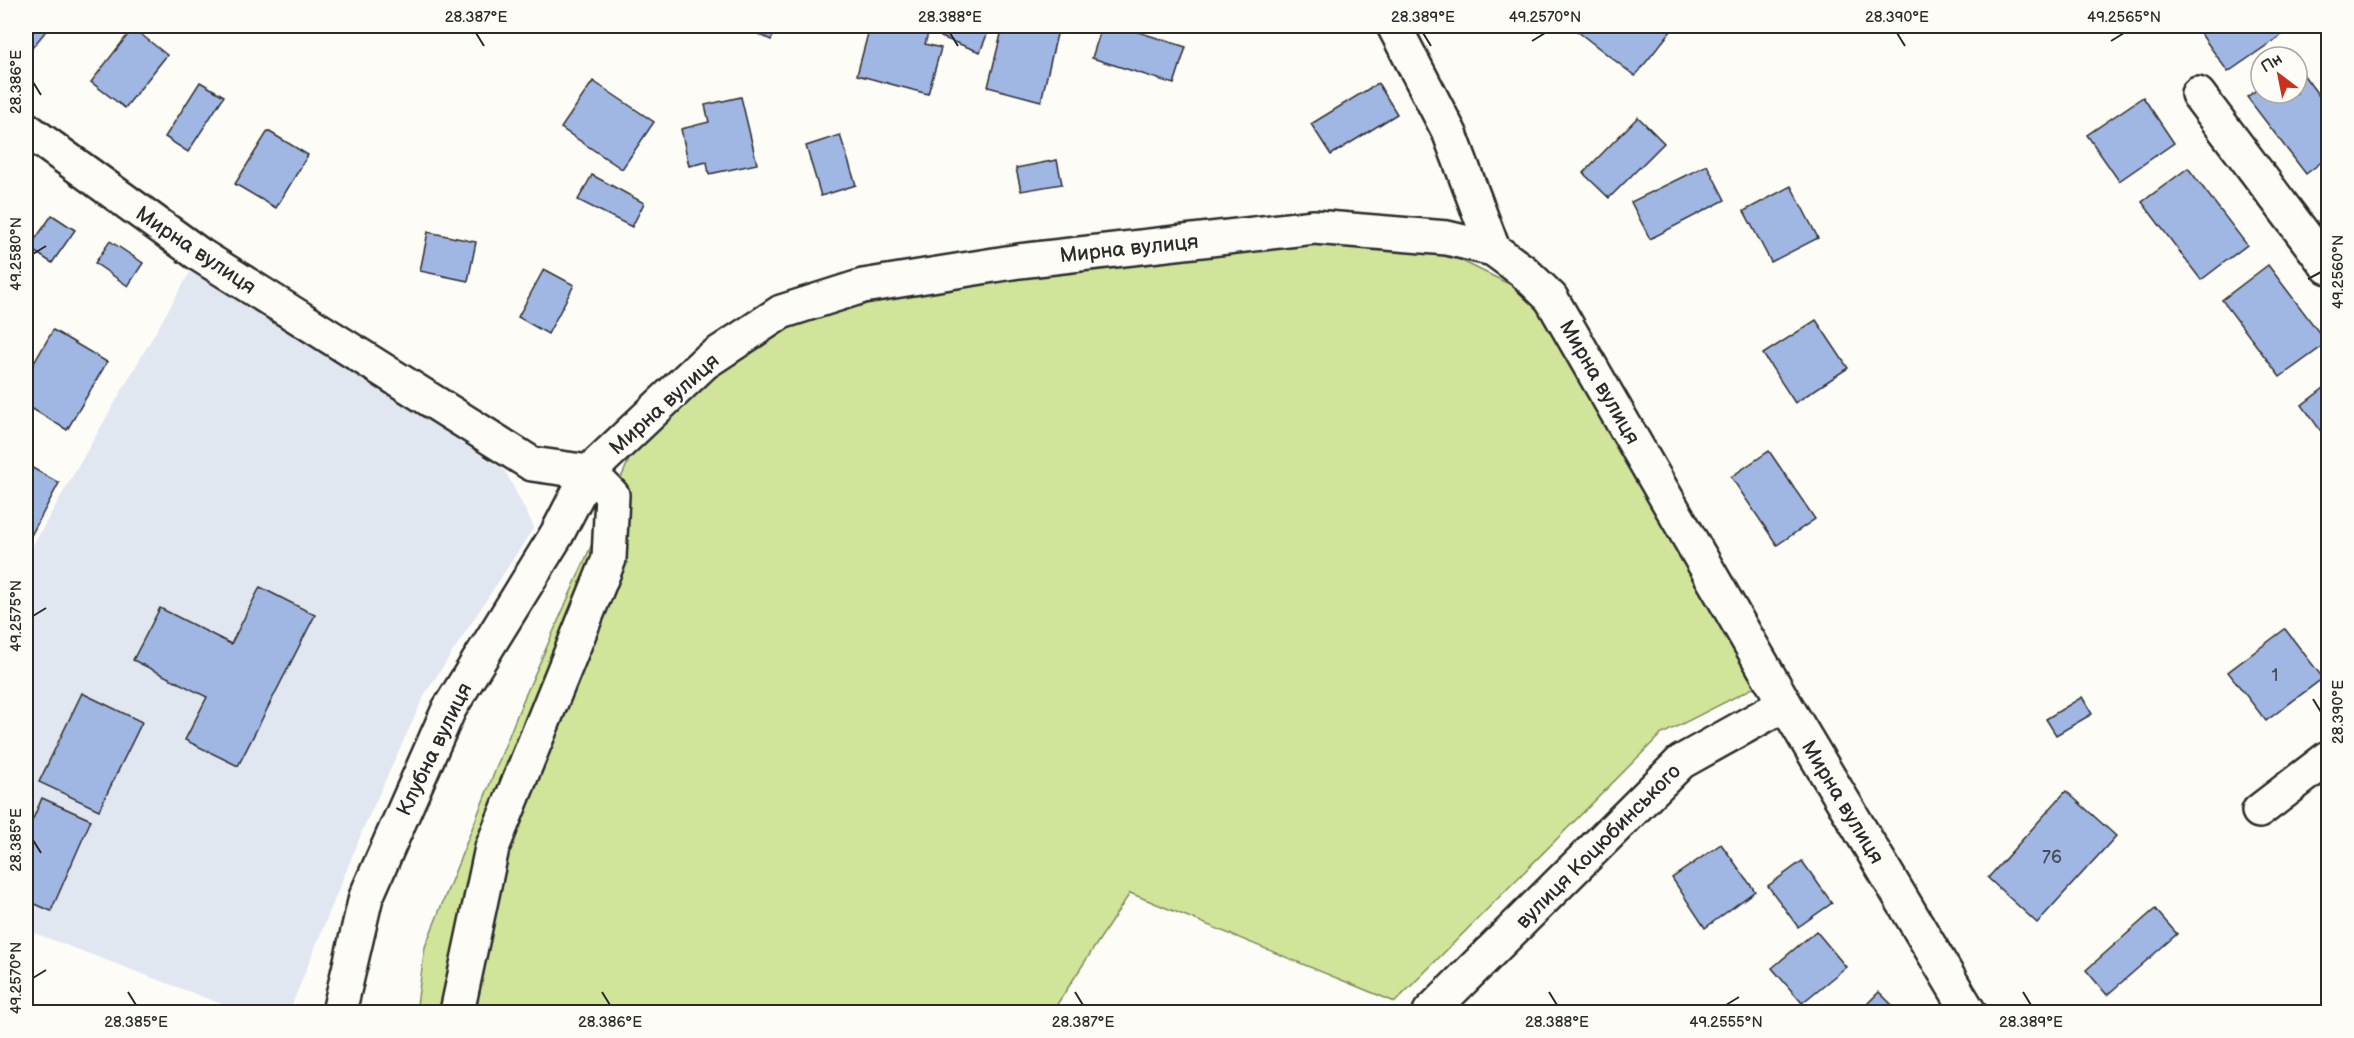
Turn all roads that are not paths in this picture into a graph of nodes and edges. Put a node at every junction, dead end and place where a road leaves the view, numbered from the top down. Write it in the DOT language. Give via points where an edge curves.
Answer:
graph roads {
  1 [pos="1394,26"];
  2 [pos="2198,94"];
  3 [pos="26,129"];
  4 [pos="1493,249"];
  5 [pos="2328,267"];
  6 [pos="589,472"];
  7 [pos="1785,704"];
  8 [pos="2328,758"];
  9 [pos="2259,811"];
  10 [pos="339,1012"];
  11 [pos="457,1012"];
  12 [pos="1431,1012"];
  13 [pos="1969,1012"];
  1 -- 4 [label="street" via="1450,134"];
  2 -- 5 [label="street"];
  3 -- 6 [label="street, Мирна вулиця" via="200,255 532,464"];
  4 -- 6 [label="street, Мирна вулиця" via="1447,238 1314,227 1019,261 863,286 781,312 704,363"];
  4 -- 7 [label="street, Мирна вулиця" via="1551,297"];
  6 -- 10 [label="street, Клубна вулиця" via="557,534 449,709 366,897"];
  6 -- 11 [label="street" via="612,495 609,559 492,848"];
  7 -- 12 [label="street, вулиця Коцюбинського" via="1682,762"];
  7 -- 13 [label="street, Мирна вулиця"];
  8 -- 9 [label="street"];
}
